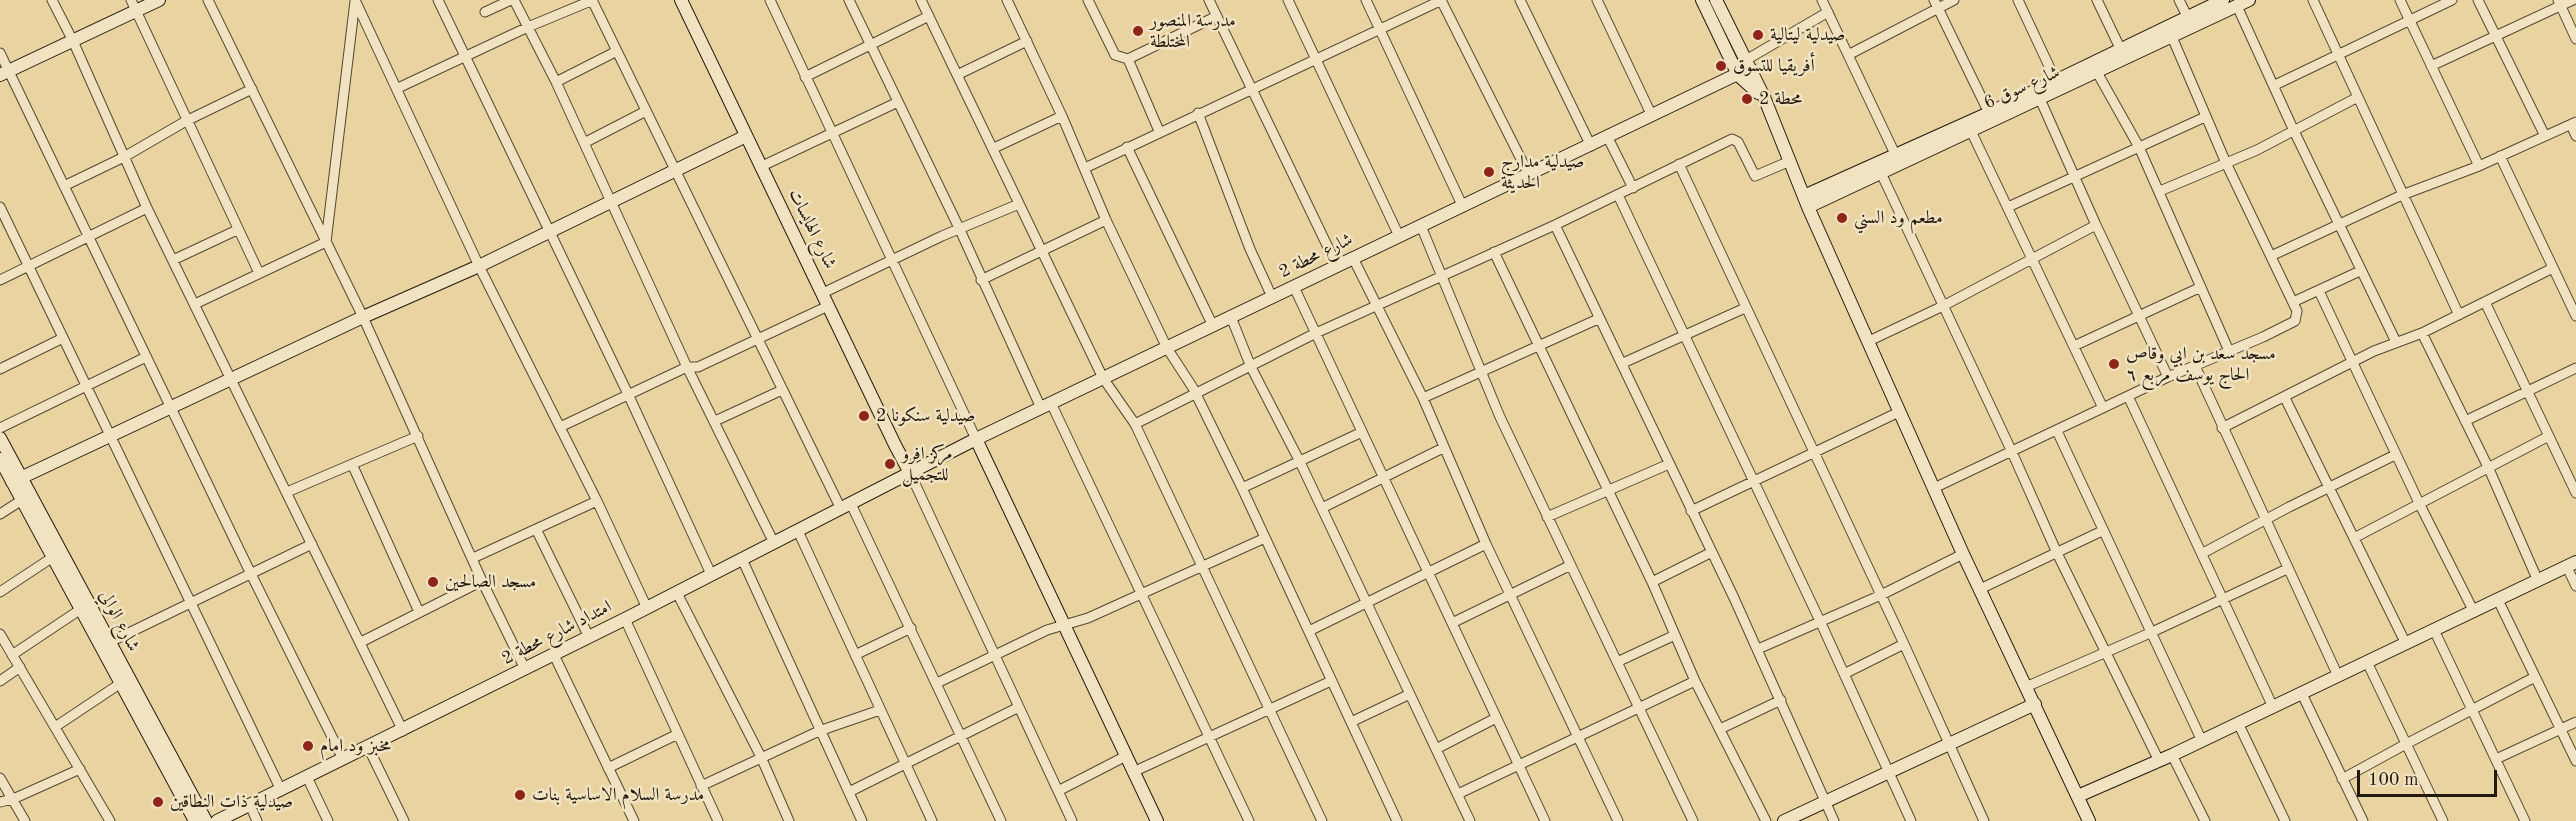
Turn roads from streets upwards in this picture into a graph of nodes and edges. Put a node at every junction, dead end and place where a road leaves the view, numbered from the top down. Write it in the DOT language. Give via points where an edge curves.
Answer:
graph roads {
  1 [pos="52,0"];
  2 [pos="159,0"];
  3 [pos="208,0"];
  4 [pos="355,0"];
  5 [pos="438,0"];
  6 [pos="512,0"];
  7 [pos="592,0"];
  8 [pos="770,0"];
  9 [pos="849,0"];
  10 [pos="921,0"];
  11 [pos="1088,0"];
  12 [pos="1209,0"];
  13 [pos="1288,0"];
  14 [pos="1366,0"];
  15 [pos="1442,0"];
  16 [pos="1520,0"];
  17 [pos="1597,0"];
  18 [pos="1702,0"];
  19 [pos="1716,0"];
  20 [pos="1822,0"];
  21 [pos="1954,0"];
  22 [pos="2018,0"];
  23 [pos="2097,0"];
  24 [pos="2179,0"];
  25 [pos="2223,0"];
  26 [pos="2249,0"];
  27 [pos="2313,0"];
  28 [pos="2400,0"];
  29 [pos="2452,0"];
  30 [pos="2478,0"];
  31 [pos="2572,0"];
  32 [pos="1009,1"];
  33 [pos="686,2"];
  34 [pos="2559,3"];
  35 [pos="1936,4"];
  36 [pos="133,6"];
  37 [pos="2237,6"];
  38 [pos="485,12"];
  39 [pos="1828,12"];
  40 [pos="929,16"];
  41 [pos="1217,16"];
  42 [pos="2188,18"];
  43 [pos="2409,20"];
  44 [pos="528,27"];
  45 [pos="1380,29"];
  46 [pos="2496,35"];
  47 [pos="2172,37"];
  48 [pos="2576,39"];
  49 [pos="73,41"];
  50 [pos="1028,41"];
  51 [pos="871,44"];
  52 [pos="2121,50"];
  53 [pos="617,51"];
  54 [pos="0,53"];
  55 [pos="2338,54"];
  56 [pos="1848,55"];
  57 [pos="465,57"];
  58 [pos="1128,59"];
  59 [pos="1317,60"];
  60 [pos="1748,64"];
  61 [pos="2431,66"];
  62 [pos="2095,69"];
  63 [pos="4,73"];
  64 [pos="957,75"];
  65 [pos="1738,75"];
  66 [pos="805,77"];
  67 [pos="2056,81"];
  68 [pos="556,82"];
  69 [pos="2275,85"];
  70 [pos="398,88"];
  71 [pos="252,89"];
  72 [pos="1252,91"];
  73 [pos="1764,97"];
  74 [pos="2358,98"];
  75 [pos="2040,99"];
  76 [pos="898,102"];
  77 [pos="646,111"];
  78 [pos="1198,113"];
  79 [pos="1989,113"];
  80 [pos="1062,116"];
  81 [pos="1652,116"];
  82 [pos="2205,117"];
  83 [pos="186,121"];
  84 [pos="2573,123"];
  85 [pos="1160,131"];
  86 [pos="1971,131"];
  87 [pos="2294,131"];
  88 [pos="831,132"];
  89 [pos="746,136"];
  90 [pos="2545,136"];
  91 [pos="2576,136"];
  92 [pos="1608,138"];
  93 [pos="584,143"];
  94 [pos="1591,146"];
  95 [pos="1127,147"];
  96 [pos="2139,147"];
  97 [pos="994,148"];
  98 [pos="1896,156"];
  99 [pos="2500,156"];
  100 [pos="124,157"];
  101 [pos="1790,161"];
  102 [pos="2226,163"];
  103 [pos="1679,164"];
  104 [pos="2479,166"];
  105 [pos="760,167"];
  106 [pos="1085,168"];
  107 [pos="675,170"];
  108 [pos="1881,172"];
  109 [pos="1529,175"];
  110 [pos="2075,176"];
  111 [pos="64,186"];
  112 [pos="1633,188"];
  113 [pos="2160,190"];
  114 [pos="1618,195"];
  115 [pos="2402,195"];
  116 [pos="609,202"];
  117 [pos="1806,202"];
  118 [pos="1019,204"];
  119 [pos="0,207"];
  120 [pos="1463,207"];
  121 [pos="2008,207"];
  122 [pos="147,208"];
  123 [pos="1106,220"];
  124 [pos="1555,225"];
  125 [pos="2096,225"];
  126 [pos="2340,225"];
  127 [pos="1421,226"];
  128 [pos="237,230"];
  129 [pos="960,230"];
  130 [pos="551,231"];
  131 [pos="1399,236"];
  132 [pos="87,238"];
  133 [pos="326,242"];
  134 [pos="1042,252"];
  135 [pos="1494,252"];
  136 [pos="2271,256"];
  137 [pos="2031,257"];
  138 [pos="1353,258"];
  139 [pos="173,260"];
  140 [pos="891,260"];
  141 [pos="28,266"];
  142 [pos="479,266"];
  143 [pos="1337,266"];
  144 [pos="2553,268"];
  145 [pos="2360,271"];
  146 [pos="259,273"];
  147 [pos="1441,276"];
  148 [pos="0,280"];
  149 [pos="981,280"];
  150 [pos="1294,287"];
  151 [pos="2201,287"];
  152 [pos="2319,291"];
  153 [pos="823,293"];
  154 [pos="1272,297"];
  155 [pos="2293,302"];
  156 [pos="2485,302"];
  157 [pos="195,304"];
  158 [pos="828,306"];
  159 [pos="1376,306"];
  160 [pos="1943,306"];
  161 [pos="1745,309"];
  162 [pos="2140,315"];
  163 [pos="2460,315"];
  164 [pos="2576,316"];
  165 [pos="363,317"];
  166 [pos="1231,317"];
  167 [pos="1598,319"];
  168 [pos="1213,326"];
  169 [pos="1316,333"];
  170 [pos="2422,333"];
  171 [pos="1685,337"];
  172 [pos="63,338"];
  173 [pos="757,340"];
  174 [pos="1869,341"];
  175 [pos="2396,342"];
  176 [pos="1540,346"];
  177 [pos="2073,346"];
  178 [pos="1167,348"];
  179 [pos="2229,351"];
  180 [pos="146,357"];
  181 [pos="2352,362"];
  182 [pos="1623,363"];
  183 [pos="2195,366"];
  184 [pos="687,367"];
  185 [pos="1251,367"];
  186 [pos="2576,368"];
  187 [pos="0,369"];
  188 [pos="1480,372"];
  189 [pos="2168,377"];
  190 [pos="1103,378"];
  191 [pos="231,379"];
  192 [pos="86,386"];
  193 [pos="782,390"];
  194 [pos="2527,392"];
  195 [pos="1195,393"];
  196 [pos="628,394"];
  197 [pos="2128,396"];
  198 [pos="1423,398"];
  199 [pos="2285,398"];
  200 [pos="1046,405"];
  201 [pos="2103,408"];
  202 [pos="170,409"];
  203 [pos="1899,412"];
  204 [pos="716,421"];
  205 [pos="2465,421"];
  206 [pos="1135,424"];
  207 [pos="560,427"];
  208 [pos="0,428"];
  209 [pos="2222,429"];
  210 [pos="2057,431"];
  211 [pos="1362,432"];
  212 [pos="110,436"];
  213 [pos="418,436"];
  214 [pos="2549,436"];
  215 [pos="0,438"];
  216 [pos="976,440"];
  217 [pos="1443,448"];
  218 [pos="1814,451"];
  219 [pos="2012,452"];
  220 [pos="2396,455"];
  221 [pos="0,459"];
  222 [pos="1299,460"];
  223 [pos="352,464"];
  224 [pos="1669,464"];
  225 [pos="2488,469"];
  226 [pos="910,473"];
  227 [pos="1383,477"];
  228 [pos="17,480"];
  229 [pos="1751,480"];
  230 [pos="1242,488"];
  231 [pos="1934,488"];
  232 [pos="2330,488"];
  233 [pos="1607,489"];
  234 [pos="287,492"];
  235 [pos="2576,493"];
  236 [pos="22,500"];
  237 [pos="597,501"];
  238 [pos="2420,505"];
  239 [pos="846,506"];
  240 [pos="1322,508"];
  241 [pos="1691,511"];
  242 [pos="0,514"];
  243 [pos="1547,517"];
  244 [pos="2265,520"];
  245 [pos="536,529"];
  246 [pos="798,531"];
  247 [pos="2102,531"];
  248 [pos="1265,538"];
  249 [pos="2354,538"];
  250 [pos="774,543"];
  251 [pos="312,544"];
  252 [pos="1486,544"];
  253 [pos="1712,552"];
  254 [pos="2057,553"];
  255 [pos="2203,553"];
  256 [pos="1963,554"];
  257 [pos="53,557"];
  258 [pos="473,558"];
  259 [pos="742,559"];
  260 [pos="2571,564"];
  261 [pos="1569,566"];
  262 [pos="1202,567"];
  263 [pos="2287,568"];
  264 [pos="1428,573"];
  265 [pos="250,574"];
  266 [pos="711,574"];
  267 [pos="482,581"];
  268 [pos="2538,581"];
  269 [pos="1652,582"];
  270 [pos="2576,586"];
  271 [pos="1980,589"];
  272 [pos="0,592"];
  273 [pos="677,593"];
  274 [pos="1142,595"];
  275 [pos="1511,595"];
  276 [pos="1881,595"];
  277 [pos="2222,599"];
  278 [pos="2498,600"];
  279 [pos="191,603"];
  280 [pos="1367,604"];
  281 [pos="647,608"];
  282 [pos="81,609"];
  283 [pos="419,612"];
  284 [pos="2474,612"];
  285 [pos="626,619"];
  286 [pos="1820,621"];
  287 [pos="1452,623"];
  288 [pos="1064,624"];
  289 [pos="911,628"];
  290 [pos="2434,630"];
  291 [pos="1309,631"];
  292 [pos="2150,633"];
  293 [pos="0,634"];
  294 [pos="1675,635"];
  295 [pos="589,637"];
  296 [pos="110,642"];
  297 [pos="361,642"];
  298 [pos="1904,644"];
  299 [pos="2406,644"];
  300 [pos="1758,649"];
  301 [pos="2106,652"];
  302 [pos="994,654"];
  303 [pos="12,655"];
  304 [pos="554,655"];
  305 [pos="855,655"];
  306 [pos="1617,662"];
  307 [pos="2367,662"];
  308 [pos="20,667"];
  309 [pos="525,669"];
  310 [pos="1844,674"];
  311 [pos="2338,676"];
  312 [pos="2535,677"];
  313 [pos="0,681"];
  314 [pos="1331,681"];
  315 [pos="1695,681"];
  316 [pos="121,683"];
  317 [pos="937,683"];
  318 [pos="2028,686"];
  319 [pos="1410,694"];
  320 [pos="2301,694"];
  321 [pos="1781,700"];
  322 [pos="2035,704"];
  323 [pos="1019,706"];
  324 [pos="1638,707"];
  325 [pos="2273,707"];
  326 [pos="1269,708"];
  327 [pos="2472,709"];
  328 [pos="880,710"];
  329 [pos="1496,718"];
  330 [pos="1351,722"];
  331 [pos="2576,722"];
  332 [pos="2238,723"];
  333 [pos="55,728"];
  334 [pos="1719,729"];
  335 [pos="2561,730"];
  336 [pos="403,731"];
  337 [pos="819,731"];
  338 [pos="678,734"];
  339 [pos="1209,735"];
  340 [pos="961,737"];
  341 [pos="1578,738"];
  342 [pos="2202,741"];
  343 [pos="2406,744"];
  344 [pos="1948,745"];
  345 [pos="368,747"];
  346 [pos="1436,749"];
  347 [pos="2172,755"];
  348 [pos="1126,756"];
  349 [pos="761,757"];
  350 [pos="343,759"];
  351 [pos="2496,759"];
  352 [pos="2159,761"];
  353 [pos="2576,761"];
  354 [pos="905,764"];
  355 [pos="1519,766"];
  356 [pos="608,768"];
  357 [pos="80,770"];
  358 [pos="1134,772"];
  359 [pos="1888,773"];
  360 [pos="307,777"];
  361 [pos="0,778"];
  362 [pos="2342,780"];
  363 [pos="701,786"];
  364 [pos="281,790"];
  365 [pos="1058,790"];
  366 [pos="849,792"];
  367 [pos="1458,795"];
  368 [pos="2078,796"];
  369 [pos="13,799"];
  370 [pos="1827,801"];
  371 [pos="0,802"];
  372 [pos="250,805"];
  373 [pos="784,820"];
  374 [pos="26,821"];
  375 [pos="110,821"];
  376 [pos="195,821"];
  377 [pos="206,821"];
  378 [pos="217,821"];
  379 [pos="257,821"];
  380 [pos="328,821"];
  381 [pos="404,821"];
  382 [pos="634,821"];
  383 [pos="718,821"];
  384 [pos="862,821"];
  385 [pos="932,821"];
  386 [pos="1001,821"];
  387 [pos="1072,821"];
  388 [pos="1157,821"];
  389 [pos="1249,821"];
  390 [pos="1322,821"];
  391 [pos="1396,821"];
  392 [pos="1470,821"];
  393 [pos="1545,821"];
  394 [pos="1618,821"];
  395 [pos="1692,821"];
  396 [pos="1766,821"];
  397 [pos="1784,821"];
  398 [pos="1834,821"];
  399 [pos="1911,821"];
  400 [pos="1984,821"];
  401 [pos="2089,821"];
  402 [pos="2205,821"];
  403 [pos="2285,821"];
  404 [pos="2363,821"];
  405 [pos="2443,821"];
  406 [pos="2525,821"];
  1 -- 49 [label="street"];
  2 -- 36 [label="street"];
  3 -- 71 [label="street"];
  4 -- 70 [label="street"];
  4 -- 133 [label="street"];
  5 -- 57 [label="street"];
  6 -- 38 [label="street"];
  6 -- 44 [label="street"];
  7 -- 44 [label="street"];
  7 -- 53 [label="street"];
  8 -- 66 [label="street"];
  9 -- 51 [label="street"];
  10 -- 40 [label="street"];
  11 -- 58 [label="street" via="1115,55"];
  12 -- 41 [label="street"];
  13 -- 59 [label="street"];
  14 -- 45 [label="street"];
  15 -- 45 [label="street"];
  15 -- 109 [label="street"];
  16 -- 94 [label="street"];
  17 -- 81 [label="street"];
  18 -- 65 [label="street"];
  19 -- 60 [label="street"];
  20 -- 39 [label="street"];
  21 -- 35 [label="street"];
  22 -- 67 [label="street"];
  23 -- 52 [label="street"];
  24 -- 42 [label="street"];
  25 -- 42 [label="street, شارع سوق 6"];
  26 -- 37 [label="street, شارع سوق 6"];
  27 -- 55 [label="street"];
  28 -- 43 [label="street"];
  29 -- 43 [label="street"];
  30 -- 46 [label="street"];
  31 -- 34 [label="street"];
  32 -- 50 [label="street"];
  33 -- 89 [label="street, شارع الهايسات"];
  34 -- 46 [label="street"];
  34 -- 48 [label="street"];
  35 -- 56 [label="street"];
  35 -- 79 [label="street"];
  36 -- 49 [label="street"];
  36 -- 83 [label="street"];
  37 -- 47 [label="street, شارع سوق 6"];
  37 -- 69 [label="street"];
  39 -- 56 [label="street"];
  39 -- 60 [label="street"];
  40 -- 51 [label="street"];
  40 -- 64 [label="street"];
  41 -- 58 [label="street"];
  41 -- 72 [label="street"];
  42 -- 52 [label="street, شارع سوق 6"];
  43 -- 55 [label="street"];
  43 -- 61 [label="street"];
  44 -- 57 [label="street"];
  44 -- 68 [label="street"];
  45 -- 59 [label="street"];
  45 -- 120 [label="street"];
  46 -- 61 [label="street"];
  46 -- 90 [label="street"];
  47 -- 62 [label="street, شارع سوق 6"];
  47 -- 82 [label="street"];
  49 -- 63 [label="street"];
  49 -- 100 [label="street"];
  50 -- 64 [label="street"];
  50 -- 80 [label="street"];
  51 -- 66 [label="street"];
  51 -- 76 [label="street"];
  52 -- 62 [label="street, شارع سوق 6"];
  53 -- 68 [label="street"];
  53 -- 77 [label="street"];
  54 -- 63 [label="street"];
  55 -- 69 [label="street"];
  55 -- 74 [label="street"];
  56 -- 98 [label="street"];
  57 -- 70 [label="street"];
  57 -- 130 [label="street"];
  58 -- 85 [label="street"];
  59 -- 72 [label="street"];
  59 -- 131 [label="street"];
  60 -- 65 [label="street, شارع محطة 2"];
  60 -- 73 [label="street"];
  61 -- 104 [label="street"];
  62 -- 67 [label="street, شارع سوق 6"];
  62 -- 75 [label="street, شارع سوق 6"];
  62 -- 96 [label="street"];
  63 -- 111 [label="street"];
  64 -- 97 [label="street"];
  65 -- 73 [label="street"];
  65 -- 81 [label="street, شارع محطة 2"];
  66 -- 88 [label="street"];
  67 -- 79 [label="street, شارع سوق 6"];
  68 -- 93 [label="street"];
  69 -- 87 [label="street"];
  70 -- 142 [label="street"];
  71 -- 83 [label="street"];
  71 -- 133 [label="street"];
  72 -- 78 [label="street"];
  72 -- 143 [label="street"];
  73 -- 101 [label="street"];
  74 -- 87 [label="street"];
  74 -- 115 [label="street"];
  75 -- 86 [label="street, شارع سوق 6"];
  75 -- 110 [label="street"];
  76 -- 88 [label="street"];
  76 -- 129 [label="street"];
  77 -- 93 [label="street"];
  77 -- 107 [label="street"];
  78 -- 85 [label="street"];
  78 -- 154 [label="street"];
  79 -- 98 [label="street, شارع سوق 6"];
  80 -- 97 [label="street"];
  80 -- 106 [label="street"];
  81 -- 92 [label="street, شارع محطة 2"];
  82 -- 96 [label="street"];
  82 -- 102 [label="street"];
  83 -- 100 [label="street"];
  83 -- 128 [label="street"];
  84 -- 90 [label="street"];
  84 -- 91 [label="street"];
  85 -- 95 [label="street"];
  86 -- 108 [label="street, شارع سوق 6"];
  86 -- 121 [label="street"];
  87 -- 102 [label="street"];
  87 -- 126 [label="street"];
  88 -- 105 [label="street"];
  88 -- 140 [label="street"];
  89 -- 105 [label="street, شارع الهايسات"];
  89 -- 107 [label="street"];
  90 -- 99 [label="street"];
  92 -- 94 [label="street, شارع محطة 2"];
  92 -- 112 [label="street"];
  93 -- 116 [label="street"];
  94 -- 109 [label="street, شارع محطة 2"];
  95 -- 106 [label="street"];
  95 -- 168 [label="street"];
  96 -- 110 [label="street"];
  96 -- 113 [label="street"];
  97 -- 118 [label="street"];
  98 -- 117 [label="street, شارع سوق 6"];
  99 -- 104 [label="street"];
  99 -- 144 [label="street"];
  100 -- 111 [label="street"];
  100 -- 122 [label="street"];
  101 -- 103 [label="street" via="1755,176 1738,142 1732,139"];
  101 -- 117 [label="street"];
  102 -- 113 [label="street"];
  102 -- 136 [label="street"];
  103 -- 112 [label="street"];
  103 -- 161 [label="street"];
  104 -- 115 [label="street"];
  105 -- 153 [label="street, شارع الهايسات"];
  106 -- 123 [label="street"];
  107 -- 116 [label="street"];
  107 -- 173 [label="street"];
  108 -- 117 [label="street, شارع سوق 6"];
  108 -- 160 [label="street"];
  109 -- 120 [label="street, شارع محطة 2"];
  110 -- 121 [label="street"];
  110 -- 125 [label="street"];
  111 -- 132 [label="street"];
  112 -- 114 [label="street"];
  113 -- 151 [label="street"];
  114 -- 124 [label="street"];
  114 -- 171 [label="street"];
  115 -- 126 [label="street"];
  115 -- 163 [label="street"];
  116 -- 130 [label="street"];
  116 -- 184 [label="street"];
  117 -- 174 [label="street"];
  118 -- 129 [label="street"];
  118 -- 134 [label="street"];
  119 -- 141 [label="street"];
  120 -- 127 [label="street, شارع محطة 2"];
  121 -- 137 [label="street"];
  122 -- 132 [label="street"];
  122 -- 139 [label="street"];
  123 -- 134 [label="street"];
  123 -- 178 [label="street"];
  124 -- 135 [label="street"];
  124 -- 167 [label="street"];
  125 -- 137 [label="street"];
  125 -- 162 [label="street"];
  126 -- 136 [label="street"];
  126 -- 145 [label="street"];
  127 -- 131 [label="street, شارع محطة 2"];
  127 -- 147 [label="street"];
  128 -- 139 [label="street"];
  128 -- 146 [label="street"];
  129 -- 140 [label="street"];
  129 -- 149 [label="street"];
  130 -- 142 [label="street"];
  130 -- 196 [label="street"];
  131 -- 138 [label="street, شارع محطة 2"];
  132 -- 141 [label="street"];
  132 -- 180 [label="street"];
  133 -- 146 [label="street"];
  133 -- 165 [label="street"];
  134 -- 149 [label="street"];
  134 -- 190 [label="street"];
  135 -- 147 [label="street"];
  135 -- 176 [label="street"];
  136 -- 155 [label="street"];
  137 -- 160 [label="street"];
  137 -- 177 [label="street"];
  138 -- 143 [label="street, شارع محطة 2"];
  138 -- 159 [label="street"];
  139 -- 157 [label="street"];
  140 -- 153 [label="street"];
  140 -- 216 [label="street"];
  141 -- 148 [label="street"];
  141 -- 172 [label="street"];
  142 -- 165 [label="street"];
  142 -- 207 [label="street"];
  143 -- 150 [label="street, شارع محطة 2"];
  144 -- 156 [label="street"];
  144 -- 164 [label="street"];
  145 -- 152 [label="street"];
  145 -- 175 [label="street"];
  146 -- 157 [label="street"];
  147 -- 159 [label="street"];
  147 -- 188 [label="street"];
  149 -- 200 [label="street"];
  150 -- 154 [label="street, شارع محطة 2"];
  150 -- 169 [label="street"];
  151 -- 162 [label="street"];
  151 -- 179 [label="street"];
  152 -- 155 [label="street"];
  152 -- 181 [label="street"];
  153 -- 158 [label="street, شارع الهايسات"];
  154 -- 166 [label="street, شارع محطة 2"];
  155 -- 179 [label="street" via="2295,321"];
  156 -- 163 [label="street"];
  156 -- 194 [label="street"];
  157 -- 191 [label="street"];
  158 -- 173 [label="street"];
  158 -- 226 [label="street, شارع الهايسات"];
  159 -- 169 [label="street"];
  159 -- 198 [label="street"];
  160 -- 174 [label="street"];
  160 -- 219 [label="street"];
  161 -- 171 [label="street"];
  161 -- 218 [label="street"];
  162 -- 177 [label="street"];
  162 -- 189 [label="street"];
  163 -- 170 [label="street"];
  165 -- 191 [label="street"];
  165 -- 213 [label="street"];
  166 -- 168 [label="street, شارع محطة 2"];
  166 -- 185 [label="street"];
  167 -- 176 [label="street"];
  167 -- 182 [label="street"];
  168 -- 178 [label="street, شارع محطة 2"];
  169 -- 185 [label="street"];
  169 -- 211 [label="street"];
  170 -- 175 [label="street"];
  170 -- 205 [label="street"];
  171 -- 182 [label="street"];
  171 -- 229 [label="street"];
  172 -- 187 [label="street"];
  172 -- 192 [label="street"];
  173 -- 184 [label="street" via="698,367"];
  173 -- 193 [label="street"];
  174 -- 203 [label="street"];
  175 -- 181 [label="street"];
  176 -- 188 [label="street"];
  176 -- 233 [label="street"];
  177 -- 201 [label="street"];
  178 -- 190 [label="street, شارع محطة 2"];
  178 -- 195 [label="street"];
  179 -- 183 [label="street"];
  180 -- 192 [label="street"];
  180 -- 202 [label="street"];
  181 -- 199 [label="street"];
  181 -- 220 [label="street"];
  182 -- 224 [label="street"];
  183 -- 189 [label="street"];
  183 -- 209 [label="street"];
  184 -- 196 [label="street"];
  184 -- 204 [label="street"];
  185 -- 195 [label="street"];
  185 -- 222 [label="street"];
  186 -- 194 [label="street"];
  188 -- 198 [label="street"];
  188 -- 243 [label="street"];
  189 -- 197 [label="street"];
  190 -- 200 [label="street, شارع محطة 2"];
  190 -- 206 [label="street"];
  191 -- 202 [label="street"];
  191 -- 234 [label="street"];
  192 -- 208 [label="street"];
  192 -- 212 [label="street"];
  193 -- 204 [label="street"];
  193 -- 239 [label="street"];
  194 -- 205 [label="street"];
  194 -- 214 [label="street"];
  195 -- 206 [label="street"];
  195 -- 230 [label="street"];
  196 -- 207 [label="street"];
  196 -- 266 [label="street"];
  197 -- 201 [label="street"];
  197 -- 255 [label="street"];
  198 -- 217 [label="street"];
  199 -- 209 [label="street"];
  199 -- 232 [label="street"];
  200 -- 216 [label="street, شارع محطة 2"];
  200 -- 274 [label="street"];
  201 -- 210 [label="street"];
  202 -- 212 [label="street"];
  202 -- 265 [label="street"];
  203 -- 218 [label="street"];
  203 -- 231 [label="street"];
  204 -- 250 [label="street"];
  205 -- 225 [label="street"];
  206 -- 262 [label="street"];
  207 -- 237 [label="street"];
  209 -- 244 [label="street"];
  210 -- 219 [label="street"];
  210 -- 247 [label="street"];
  211 -- 222 [label="street"];
  211 -- 227 [label="street"];
  212 -- 228 [label="street"];
  212 -- 279 [label="street"];
  213 -- 223 [label="street"];
  213 -- 258 [label="street"];
  214 -- 225 [label="street"];
  214 -- 235 [label="street"];
  215 -- 228 [label="street, شارع الوالي"];
  216 -- 226 [label="street, شارع محطة 2"];
  216 -- 288 [label="street"];
  217 -- 227 [label="street"];
  217 -- 252 [label="street"];
  218 -- 229 [label="street"];
  218 -- 276 [label="street"];
  219 -- 231 [label="street"];
  219 -- 254 [label="street"];
  220 -- 232 [label="street"];
  220 -- 238 [label="street"];
  221 -- 228 [label="street, شارع الوالي"];
  222 -- 230 [label="street"];
  222 -- 240 [label="street"];
  223 -- 234 [label="street"];
  223 -- 283 [label="street"];
  224 -- 233 [label="street"];
  224 -- 241 [label="street"];
  225 -- 238 [label="street"];
  225 -- 268 [label="street"];
  226 -- 239 [label="street, امتداد شارع محطة 2"];
  226 -- 302 [label="street"];
  227 -- 240 [label="street"];
  227 -- 264 [label="street"];
  228 -- 236 [label="street, شارع الوالي"];
  228 -- 296 [label="street, شارع الوالي"];
  229 -- 241 [label="street"];
  229 -- 286 [label="street"];
  230 -- 248 [label="street"];
  231 -- 256 [label="street"];
  232 -- 244 [label="street"];
  232 -- 249 [label="street"];
  233 -- 243 [label="street"];
  233 -- 269 [label="street"];
  234 -- 251 [label="street"];
  236 -- 242 [label="street"];
  236 -- 257 [label="street, شارع الوالي"];
  237 -- 245 [label="street"];
  237 -- 281 [label="street"];
  238 -- 249 [label="street"];
  238 -- 284 [label="street"];
  239 -- 246 [label="street, امتداد شارع محطة 2"];
  239 -- 289 [label="street"];
  240 -- 280 [label="street"];
  241 -- 253 [label="street"];
  243 -- 261 [label="street"];
  244 -- 255 [label="street"];
  244 -- 263 [label="street"];
  245 -- 258 [label="street"];
  245 -- 295 [label="street"];
  246 -- 250 [label="street, امتداد شارع محطة 2"];
  246 -- 305 [label="street"];
  247 -- 254 [label="street"];
  247 -- 292 [label="street"];
  248 -- 262 [label="street"];
  248 -- 291 [label="street"];
  249 -- 299 [label="street"];
  250 -- 259 [label="street, امتداد شارع محطة 2"];
  251 -- 265 [label="street"];
  251 -- 297 [label="street"];
  252 -- 264 [label="street"];
  252 -- 275 [label="street"];
  253 -- 269 [label="street"];
  253 -- 300 [label="street"];
  254 -- 271 [label="street"];
  254 -- 301 [label="street"];
  255 -- 277 [label="street"];
  256 -- 271 [label="street"];
  256 -- 276 [label="street"];
  257 -- 272 [label="street"];
  257 -- 282 [label="street, شارع الوالي"];
  258 -- 267 [label="street"];
  259 -- 266 [label="street, امتداد شارع محطة 2"];
  259 -- 337 [label="street"];
  260 -- 268 [label="street"];
  260 -- 270 [label="street"];
  261 -- 275 [label="street"];
  261 -- 306 [label="street"];
  262 -- 274 [label="street"];
  262 -- 326 [label="street"];
  263 -- 277 [label="street"];
  263 -- 311 [label="street"];
  264 -- 280 [label="street"];
  264 -- 287 [label="street"];
  265 -- 279 [label="street"];
  265 -- 350 [label="street"];
  266 -- 273 [label="street, امتداد شارع محطة 2"];
  267 -- 283 [label="street"];
  267 -- 309 [label="street"];
  268 -- 278 [label="street"];
  269 -- 294 [label="street"];
  271 -- 318 [label="street"];
  273 -- 281 [label="street, امتداد شارع محطة 2"];
  273 -- 349 [label="street"];
  274 -- 288 [label="street"];
  274 -- 339 [label="street"];
  275 -- 287 [label="street"];
  275 -- 341 [label="street"];
  276 -- 286 [label="street"];
  276 -- 298 [label="street"];
  277 -- 292 [label="street"];
  277 -- 325 [label="street"];
  278 -- 284 [label="street"];
  278 -- 312 [label="street"];
  279 -- 296 [label="street"];
  279 -- 364 [label="street"];
  280 -- 291 [label="street"];
  280 -- 319 [label="street"];
  281 -- 285 [label="street, امتداد شارع محطة 2"];
  282 -- 303 [label="street"];
  282 -- 316 [label="street, شارع الوالي"];
  283 -- 297 [label="street"];
  284 -- 290 [label="street"];
  285 -- 295 [label="street, امتداد شارع محطة 2"];
  285 -- 338 [label="street"];
  286 -- 300 [label="street"];
  286 -- 310 [label="street"];
  287 -- 329 [label="street"];
  288 -- 302 [label="street"];
  288 -- 348 [label="street"];
  289 -- 305 [label="street"];
  289 -- 317 [label="street"];
  290 -- 299 [label="street"];
  290 -- 327 [label="street"];
  291 -- 314 [label="street"];
  292 -- 301 [label="street"];
  292 -- 342 [label="street"];
  293 -- 303 [label="street"];
  294 -- 306 [label="street"];
  294 -- 315 [label="street"];
  295 -- 304 [label="street, امتداد شارع محطة 2"];
  296 -- 377 [label="street, شارع الوالي"];
  297 -- 336 [label="street"];
  298 -- 310 [label="street"];
  298 -- 344 [label="street"];
  299 -- 307 [label="street"];
  300 -- 321 [label="street"];
  301 -- 318 [label="street"];
  301 -- 352 [label="street"];
  302 -- 317 [label="street"];
  302 -- 323 [label="street"];
  303 -- 308 [label="street"];
  304 -- 309 [label="street, امتداد شارع محطة 2"];
  304 -- 356 [label="street"];
  305 -- 328 [label="street"];
  306 -- 324 [label="street"];
  307 -- 311 [label="street"];
  307 -- 343 [label="street"];
  308 -- 313 [label="street"];
  308 -- 333 [label="street"];
  309 -- 336 [label="street, امتداد شارع محطة 2"];
  310 -- 359 [label="street"];
  311 -- 320 [label="street"];
  312 -- 327 [label="street"];
  312 -- 335 [label="street"];
  314 -- 326 [label="street"];
  314 -- 330 [label="street"];
  315 -- 324 [label="street"];
  315 -- 334 [label="street"];
  316 -- 333 [label="street"];
  316 -- 376 [label="street, شارع الوالي"];
  317 -- 340 [label="street"];
  318 -- 322 [label="street"];
  319 -- 330 [label="street"];
  319 -- 346 [label="street"];
  320 -- 325 [label="street"];
  320 -- 362 [label="street"];
  321 -- 334 [label="street"];
  321 -- 370 [label="street"];
  322 -- 344 [label="street"];
  322 -- 368 [label="street"];
  323 -- 340 [label="street"];
  323 -- 365 [label="street"];
  324 -- 341 [label="street"];
  324 -- 395 [label="street"];
  325 -- 332 [label="street"];
  326 -- 339 [label="street"];
  326 -- 390 [label="street"];
  327 -- 343 [label="street"];
  327 -- 351 [label="street"];
  328 -- 337 [label="street"];
  328 -- 354 [label="street"];
  329 -- 346 [label="street"];
  329 -- 355 [label="street"];
  330 -- 391 [label="street"];
  331 -- 335 [label="street"];
  332 -- 342 [label="street"];
  332 -- 403 [label="street"];
  333 -- 357 [label="street"];
  334 -- 396 [label="street"];
  335 -- 351 [label="street"];
  335 -- 353 [label="street"];
  336 -- 345 [label="street, امتداد شارع محطة 2"];
  337 -- 349 [label="street"];
  337 -- 366 [label="street"];
  338 -- 356 [label="street"];
  338 -- 363 [label="street"];
  339 -- 358 [label="street"];
  339 -- 389 [label="street"];
  340 -- 354 [label="street"];
  340 -- 386 [label="street"];
  341 -- 355 [label="street"];
  341 -- 394 [label="street"];
  342 -- 347 [label="street"];
  343 -- 362 [label="street"];
  343 -- 405 [label="street"];
  344 -- 359 [label="street"];
  344 -- 400 [label="street"];
  345 -- 350 [label="street, امتداد شارع محطة 2"];
  345 -- 381 [label="street"];
  346 -- 367 [label="street"];
  347 -- 352 [label="street"];
  347 -- 402 [label="street"];
  348 -- 358 [label="street"];
  348 -- 365 [label="street"];
  349 -- 363 [label="street"];
  349 -- 373 [label="street"];
  350 -- 360 [label="street, امتداد شارع محطة 2"];
  351 -- 406 [label="street"];
  352 -- 368 [label="street"];
  354 -- 366 [label="street"];
  354 -- 385 [label="street"];
  355 -- 367 [label="street"];
  355 -- 393 [label="street"];
  356 -- 382 [label="street"];
  357 -- 369 [label="street"];
  357 -- 375 [label="street"];
  358 -- 388 [label="street"];
  359 -- 370 [label="street"];
  359 -- 399 [label="street"];
  360 -- 364 [label="street, امتداد شارع محطة 2"];
  360 -- 380 [label="street"];
  361 -- 369 [label="street"];
  362 -- 404 [label="street"];
  363 -- 383 [label="street"];
  364 -- 372 [label="street, امتداد شارع محطة 2"];
  365 -- 387 [label="street"];
  366 -- 384 [label="street"];
  367 -- 392 [label="street"];
  368 -- 401 [label="street"];
  369 -- 371 [label="street"];
  369 -- 374 [label="street"];
  370 -- 397 [label="street"];
  370 -- 398 [label="street"];
  372 -- 378 [label="street, امتداد شارع محطة 2"];
  372 -- 379 [label="street"];
}
